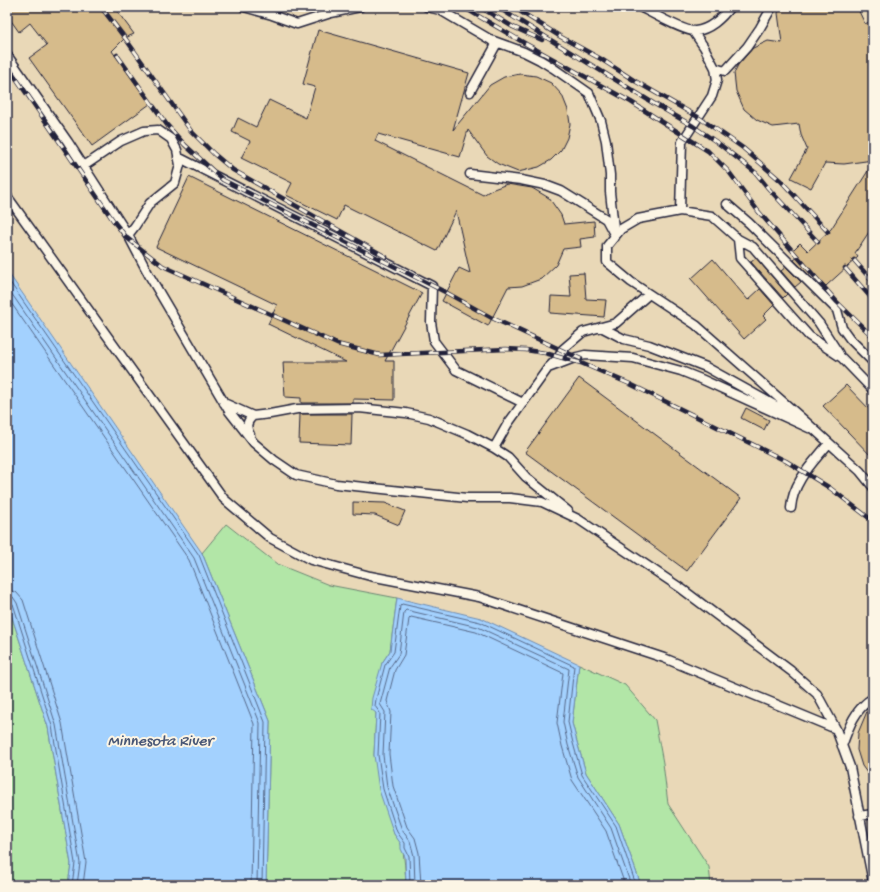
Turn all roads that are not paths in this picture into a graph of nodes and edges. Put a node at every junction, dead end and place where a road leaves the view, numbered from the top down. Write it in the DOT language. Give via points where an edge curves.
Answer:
graph roads {
  1 [pos="244,7"];
  2 [pos="360,7"];
  3 [pos="427,7"];
  4 [pos="640,7"];
  5 [pos="730,7"];
  6 [pos="772,7"];
  7 [pos="693,31"];
  8 [pos="491,40"];
  9 [pos="7,54"];
  10 [pos="715,68"];
  11 [pos="470,92"];
  12 [pos="178,157"];
  13 [pos="84,166"];
  14 [pos="470,174"];
  15 [pos="7,196"];
  16 [pos="727,204"];
  17 [pos="680,211"];
  18 [pos="128,235"];
  19 [pos="615,237"];
  20 [pos="738,239"];
  21 [pos="649,294"];
  22 [pos="601,327"];
  23 [pos="842,358"];
  24 [pos="873,362"];
  25 [pos="548,368"];
  26 [pos="873,390"];
  27 [pos="224,403"];
  28 [pos="523,403"];
  29 [pos="253,416"];
  30 [pos="807,423"];
  31 [pos="817,432"];
  32 [pos="254,443"];
  33 [pos="829,443"];
  34 [pos="494,448"];
  35 [pos="873,487"];
  36 [pos="791,508"];
  37 [pos="578,519"];
  38 [pos="873,698"];
  39 [pos="836,729"];
  40 [pos="842,746"];
  41 [pos="873,814"];
  42 [pos="859,816"];
  43 [pos="873,882"];
  1 -- 2 [label="lane" via="297,24 330,13"];
  3 -- 8 [label="lane" via="440,10"];
  4 -- 7 [label="lane"];
  5 -- 7 [label="lane" via="717,22"];
  6 -- 10 [label="lane" via="747,47 725,71"];
  7 -- 10 [label="lane"];
  8 -- 11 [label="lane" via="496,45"];
  8 -- 19 [label="lane" via="540,60 588,93 601,121 606,141"];
  9 -- 13 [label="lane"];
  10 -- 17 [label="lane" via="716,80 712,96 682,142"];
  12 -- 13 [label="lane" via="171,139 158,130 144,131 121,141"];
  12 -- 18 [label="lane" via="180,165 175,183 150,203"];
  12 -- 28 [label="lane" via="432,286 431,322 434,341 456,370"];
  13 -- 18 [label="lane"];
  14 -- 19 [label="lane" via="521,180 561,191 606,219"];
  15 -- 39 [label="lane" via="224,499 270,538 311,560 370,576 479,597 664,658"];
  16 -- 24 [label="lane" via="837,310 842,328"];
  17 -- 19 [label="lane" via="638,219 621,229"];
  17 -- 20 [label="lane" via="712,216"];
  18 -- 27 [label="lane"];
  19 -- 21 [label="lane" via="607,246 607,262"];
  20 -- 23 [label="lane" via="753,247 819,323"];
  20 -- 23 [label="lane" via="740,258 745,264 809,336"];
  21 -- 22 [label="lane" via="616,323"];
  21 -- 30 [label="lane" via="696,325"];
  22 -- 25 [label="lane" via="583,332 562,350"];
  22 -- 30 [label="lane" via="624,339 649,344 706,368"];
  23 -- 26 [label="lane"];
  25 -- 28 [label="lane"];
  25 -- 31 [label="lane" via="586,355 633,358 681,371 719,386"];
  27 -- 29 [label="lane"];
  27 -- 32 [label="lane"];
  28 -- 34 [label="lane"];
  29 -- 32 [label="lane" via="248,420 247,428"];
  29 -- 34 [label="lane" via="297,409 359,408 406,413 429,418"];
  30 -- 31 [label="lane"];
  31 -- 33 [label="lane"];
  32 -- 37 [label="lane" via="296,475 336,484 467,498 510,498 542,502"];
  33 -- 35 [label="lane" via="860,471"];
  33 -- 36 [label="lane" via="805,471 792,498"];
  34 -- 37 [label="lane" via="508,457 526,477"];
  37 -- 39 [label="lane" via="682,588 791,671 817,694"];
  38 -- 40 [label="lane" via="858,712"];
  39 -- 40 [label="lane"];
  40 -- 42 [label="lane" via="850,767"];
  41 -- 42 [label="lane"];
  42 -- 43 [label="lane"];
}
